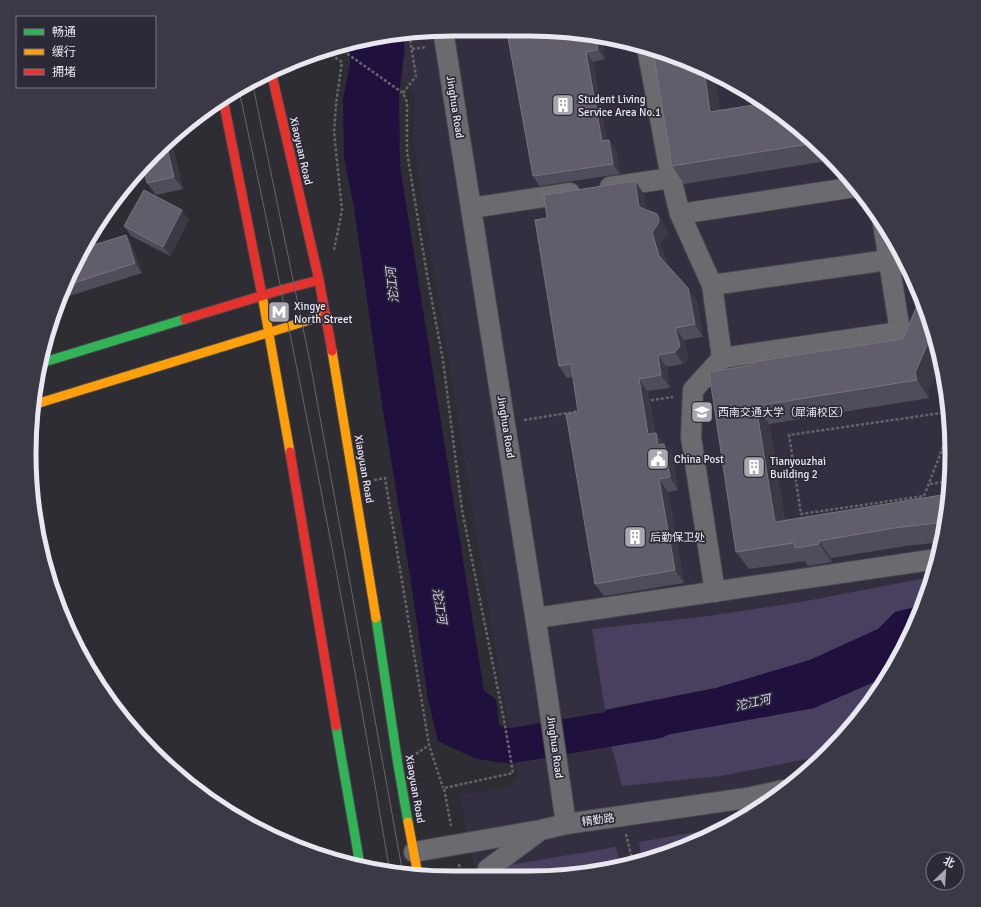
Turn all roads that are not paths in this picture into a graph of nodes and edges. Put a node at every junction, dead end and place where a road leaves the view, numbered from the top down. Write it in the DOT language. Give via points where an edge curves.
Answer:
graph roads {
  1 [pos="444,36"];
  2 [pos="648,54"];
  3 [pos="272,78"];
  4 [pos="224,105"];
  5 [pos="671,178"];
  6 [pos="849,188"];
  7 [pos="471,208"];
  8 [pos="680,214"];
  9 [pos="896,259"];
  10 [pos="319,280"];
  11 [pos="712,285"];
  12 [pos="263,295"];
  13 [pos="326,315"];
  14 [pos="270,333"];
  15 [pos="722,358"];
  16 [pos="46,361"];
  17 [pos="40,403"];
  18 [pos="931,560"];
  19 [pos="715,592"];
  20 [pos="536,618"];
  21 [pos="771,793"];
  22 [pos="566,824"];
  23 [pos="541,830"];
  24 [pos="414,852"];
  25 [pos="359,860"];
  26 [pos="417,869"];
  27 [pos="489,871"];
  1 -- 7 [label="street, Jinghua Road"];
  2 -- 5 [label="street"];
  3 -- 10 [label="street, Xiaoyuan Road"];
  4 -- 12 [label="street"];
  5 -- 7 [label="street"];
  5 -- 8 [label="street"];
  6 -- 8 [label="street"];
  7 -- 20 [label="street, Jinghua Road"];
  8 -- 11 [label="street"];
  9 -- 11 [label="street"];
  9 -- 15 [label="street" via="900,332"];
  10 -- 12 [label="street"];
  10 -- 13 [label="street, Xiaoyuan Road"];
  11 -- 15 [label="street"];
  12 -- 14 [label="street"];
  12 -- 16 [label="street"];
  13 -- 14 [label="street"];
  13 -- 24 [label="street, Xiaoyuan Road"];
  14 -- 17 [label="street"];
  14 -- 25 [label="street"];
  15 -- 19 [label="street" via="693,390 691,437"];
  18 -- 19 [label="street"];
  19 -- 20 [label="street"];
  20 -- 22 [label="street, Jinghua Road"];
  21 -- 22 [label="street, 精勤路"];
  22 -- 23 [label="street, 精勤路"];
  23 -- 24 [label="street, 精勤路"];
  23 -- 27 [label="street" via="488,868"];
  24 -- 26 [label="street, Xiaoyuan Road"];
}
